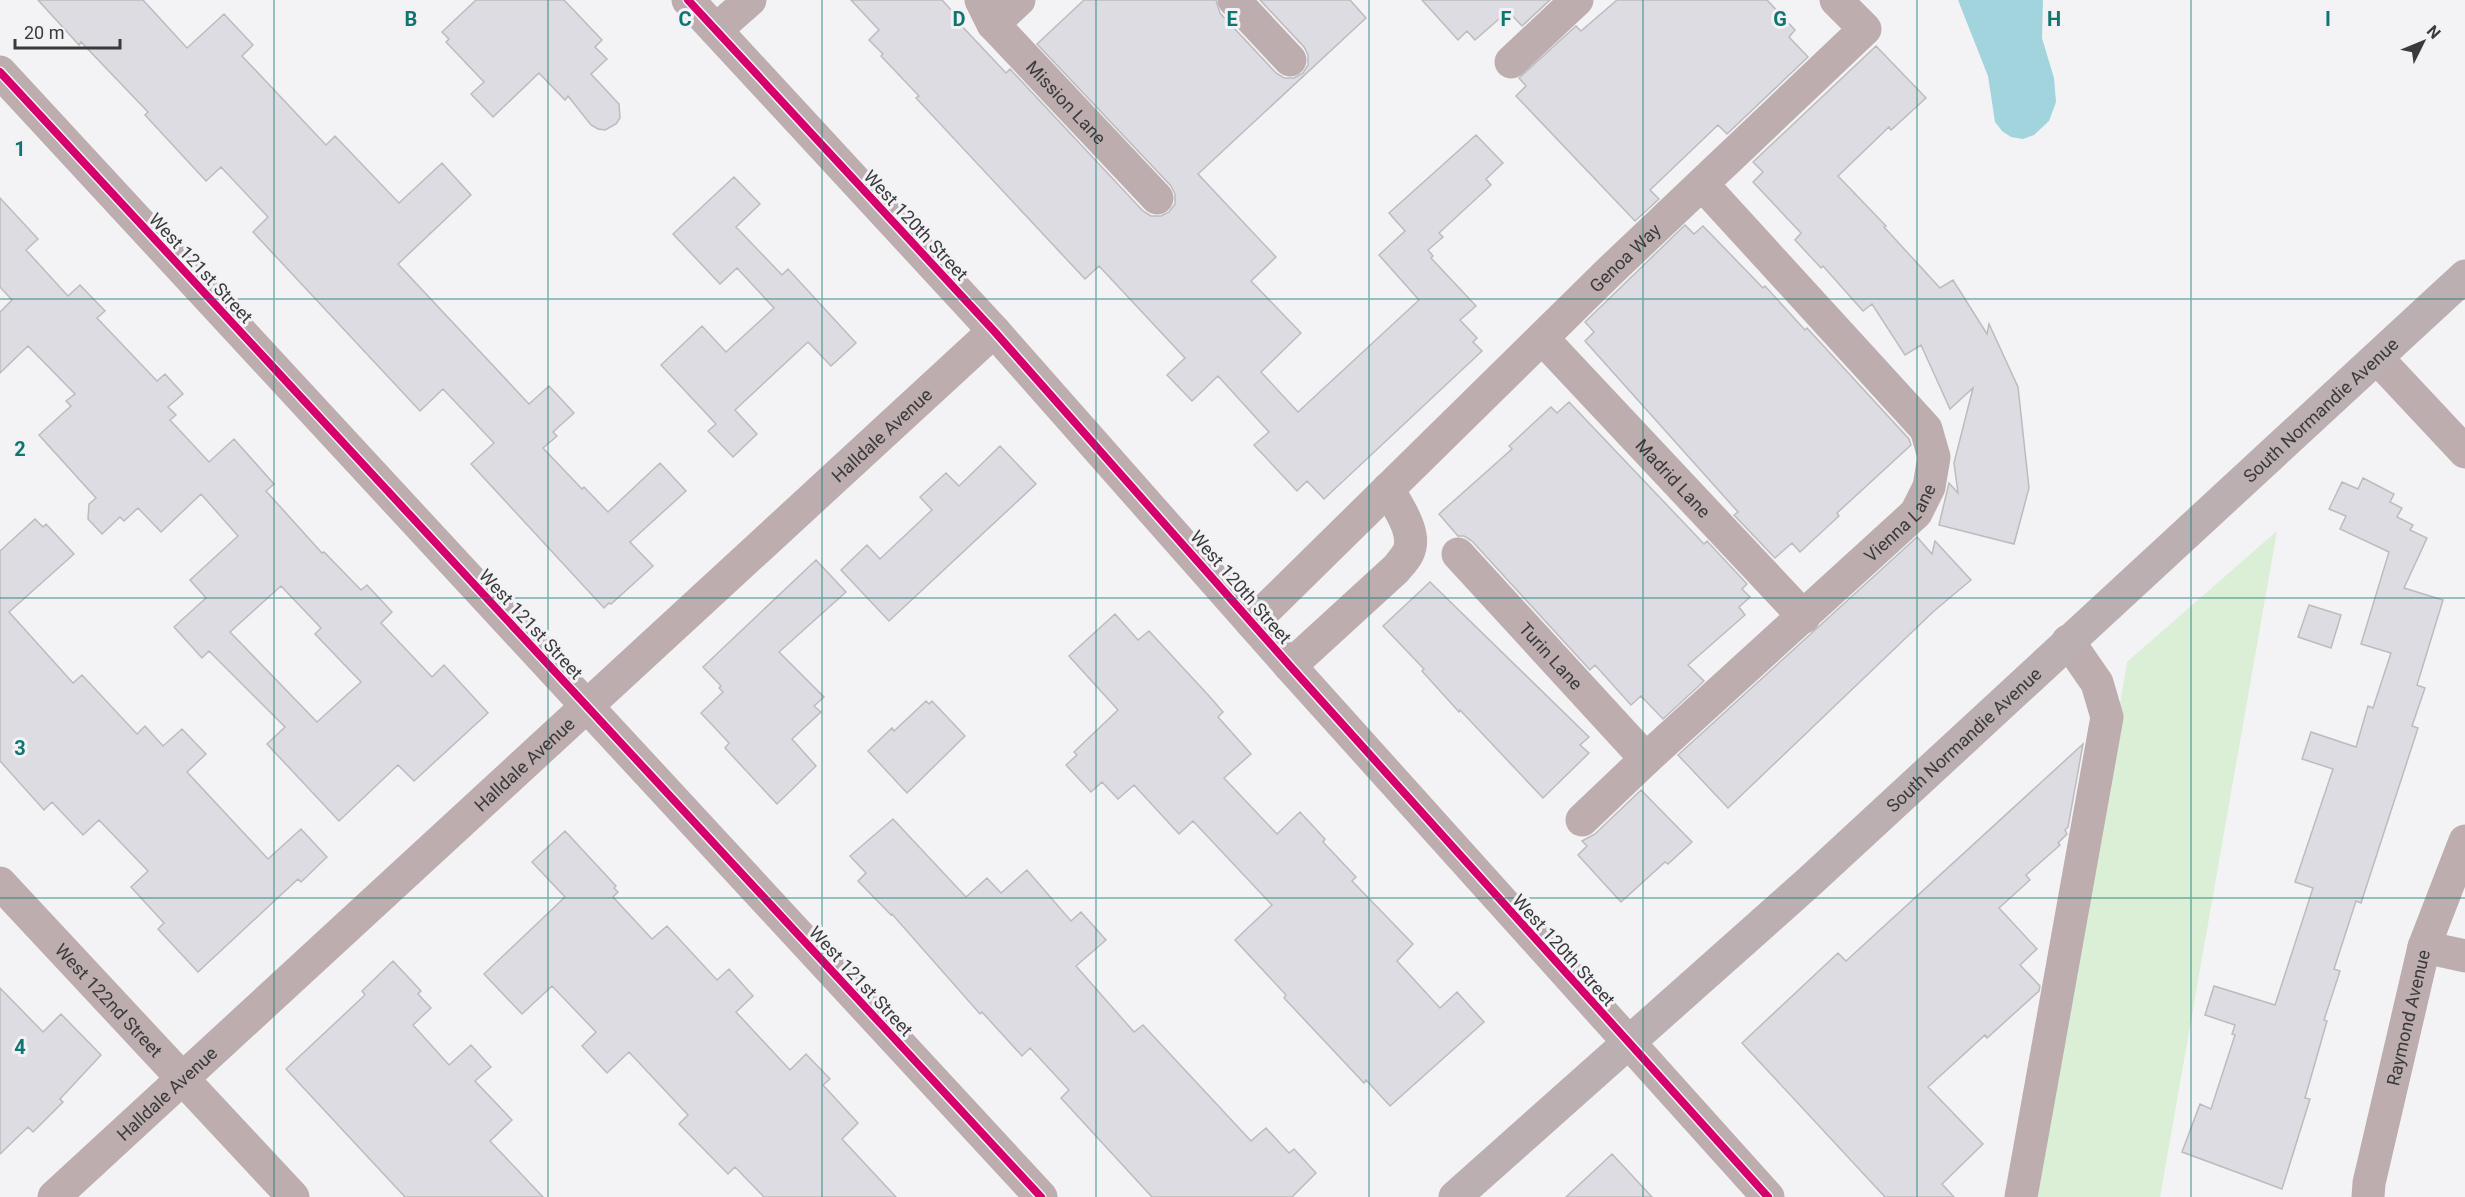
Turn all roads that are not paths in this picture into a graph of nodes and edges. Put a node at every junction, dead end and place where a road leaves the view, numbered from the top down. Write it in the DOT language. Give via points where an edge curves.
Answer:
graph roads {
  1 [pos="688,0"];
  2 [pos="750,0"];
  3 [pos="1019,0"];
  4 [pos="1234,0"];
  5 [pos="1577,0"];
  6 [pos="1836,0"];
  7 [pos="987,12"];
  8 [pos="716,30"];
  9 [pos="1290,60"];
  10 [pos="1511,62"];
  11 [pos="0,72"];
  12 [pos="1702,184"];
  13 [pos="1157,198"];
  14 [pos="2465,276"];
  15 [pos="994,331"];
  16 [pos="1542,338"];
  17 [pos="2377,358"];
  18 [pos="2465,452"];
  19 [pos="1388,489"];
  20 [pos="1458,554"];
  21 [pos="1804,617"];
  22 [pos="1252,623"];
  23 [pos="2068,641"];
  24 [pos="1290,666"];
  25 [pos="587,706"];
  26 [pos="1646,759"];
  27 [pos="1581,820"];
  28 [pos="2465,842"];
  29 [pos="0,883"];
  30 [pos="2424,947"];
  31 [pos="2465,956"];
  32 [pos="1628,1043"];
  33 [pos="182,1079"];
  34 [pos="54,1197"];
  35 [pos="293,1197"];
  36 [pos="1041,1197"];
  37 [pos="1455,1197"];
  38 [pos="1768,1197"];
  39 [pos="2021,1197"];
  40 [pos="2368,1197"];
  1 -- 8 [label="street, West 120th Street"];
  2 -- 8 [label="street"];
  3 -- 7 [label="street"];
  4 -- 9 [label="street"];
  5 -- 10 [label="street"];
  6 -- 12 [label="street, Genoa Way" via="1864,29"];
  7 -- 13 [label="street, Mission Lane"];
  8 -- 15 [label="street, West 120th Street"];
  11 -- 25 [label="street, West 121st Street"];
  12 -- 16 [label="street, Genoa Way"];
  12 -- 21 [label="street, Vienna Lane" via="1926,429 1934,457 1929,487 1916,513"];
  14 -- 17 [label="main road, South Normandie Avenue"];
  15 -- 22 [label="street, West 120th Street"];
  15 -- 25 [label="street, Halldale Avenue"];
  16 -- 19 [label="street, Genoa Way"];
  16 -- 21 [label="street, Madrid Lane"];
  17 -- 18 [label="street"];
  17 -- 23 [label="main road, South Normandie Avenue"];
  19 -- 22 [label="street, Genoa Way"];
  19 -- 24 [label="street" via="1410,536 1409,552 1396,569"];
  20 -- 26 [label="street, Turin Lane"];
  21 -- 26 [label="street, Vienna Lane"];
  22 -- 24 [label="street, West 120th Street"];
  23 -- 32 [label="main road, South Normandie Avenue" via="1809,882"];
  23 -- 39 [label="street" via="2097,683 2106,717"];
  24 -- 32 [label="street, West 120th Street"];
  25 -- 33 [label="street, Halldale Avenue"];
  25 -- 36 [label="street, West 121st Street"];
  26 -- 27 [label="street, Vienna Lane"];
  28 -- 30 [label="street, Raymond Avenue"];
  29 -- 33 [label="street, West 122nd Street"];
  30 -- 31 [label="street"];
  30 -- 40 [label="street, Raymond Avenue"];
  32 -- 37 [label="main road, South Normandie Avenue"];
  32 -- 38 [label="street, West 120th Street"];
  33 -- 34 [label="street, Halldale Avenue"];
  33 -- 35 [label="street, West 122nd Street"];
}
